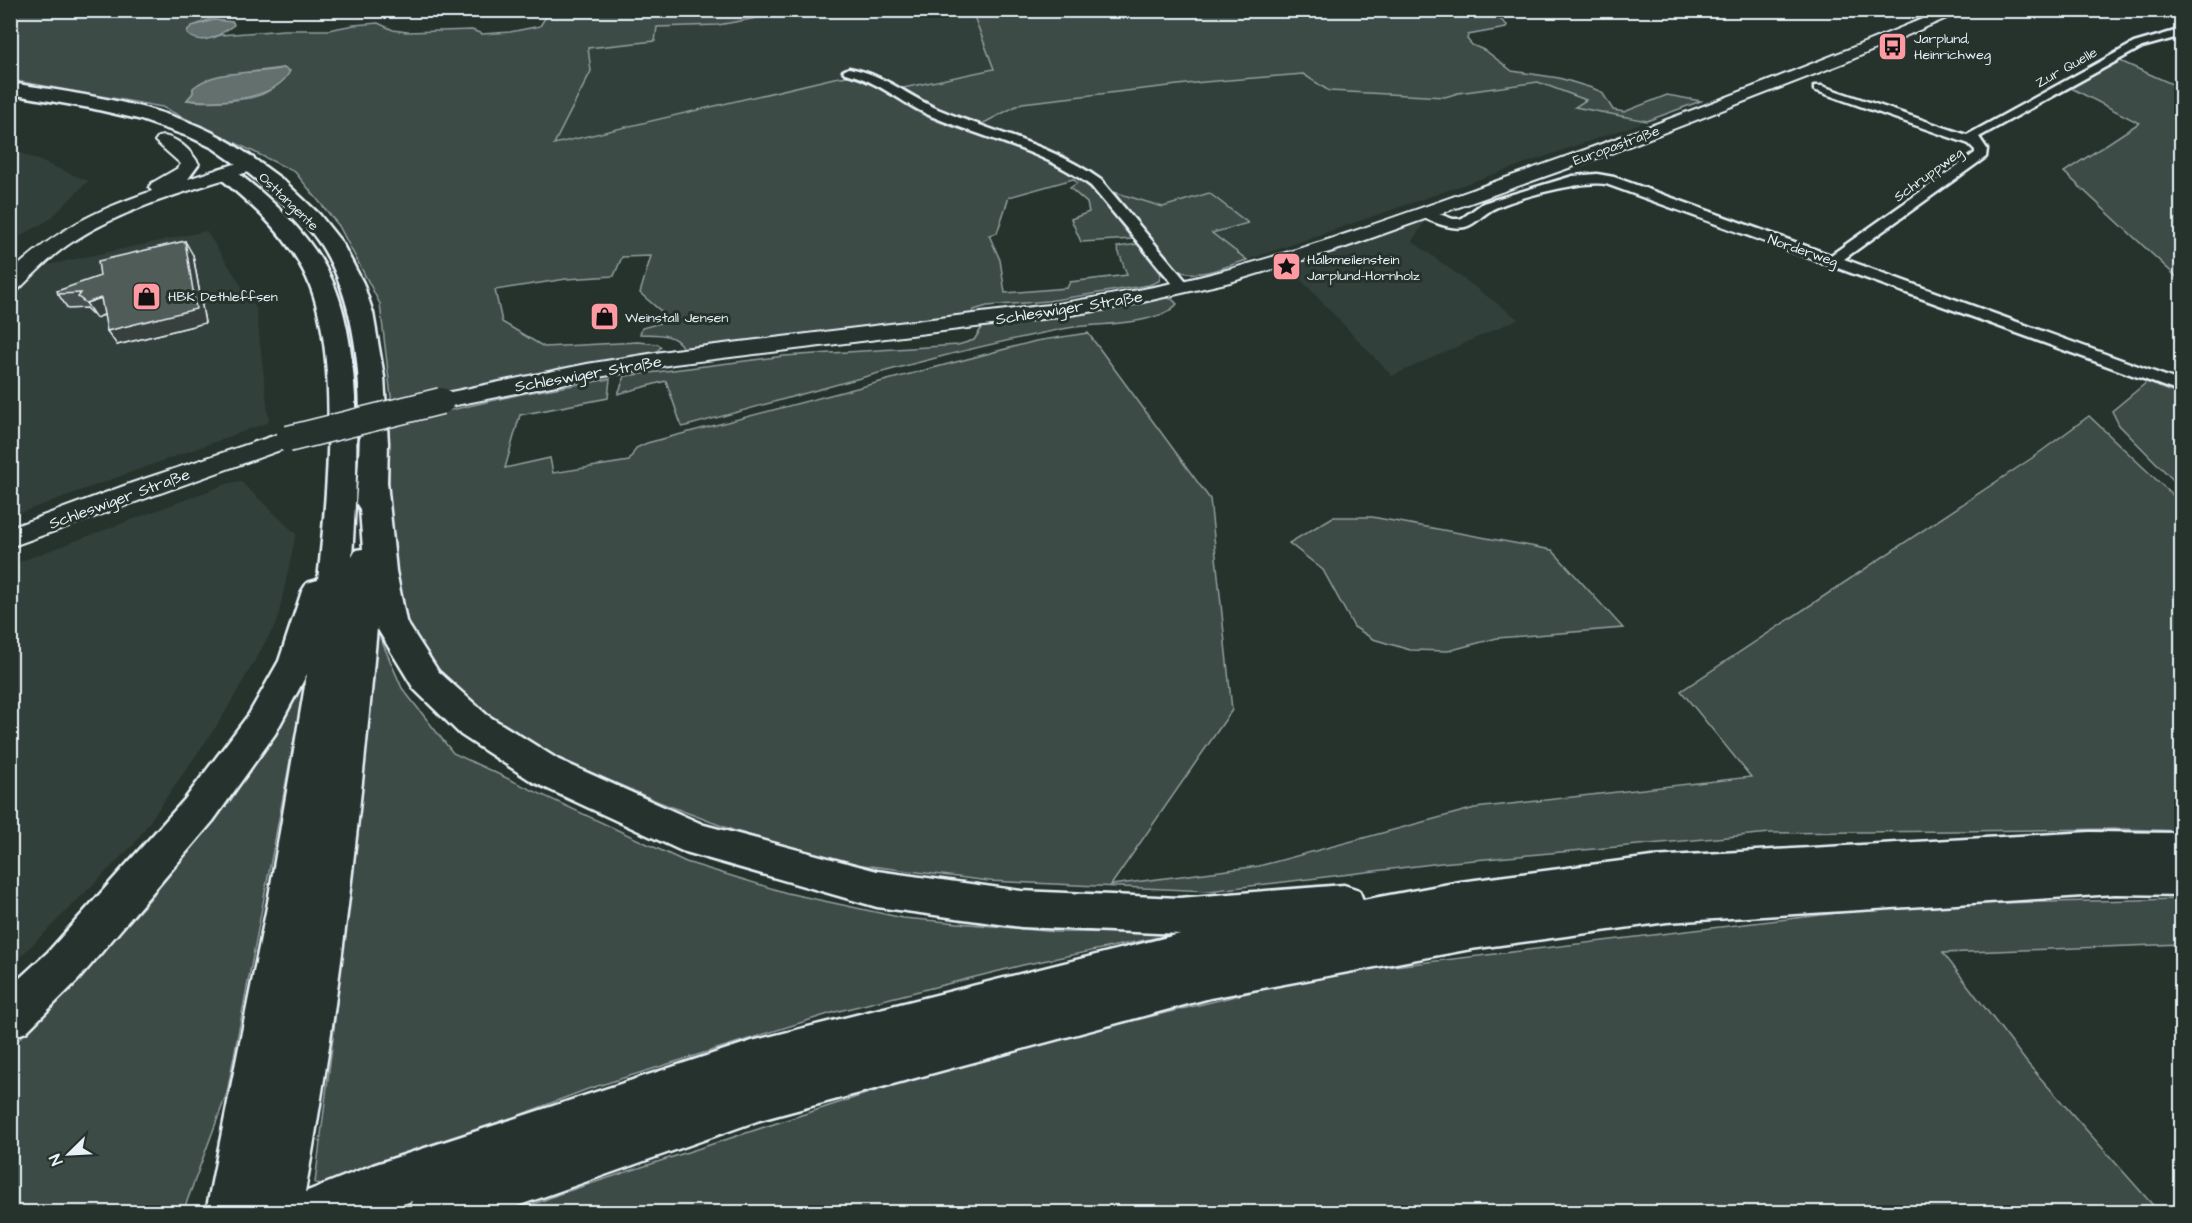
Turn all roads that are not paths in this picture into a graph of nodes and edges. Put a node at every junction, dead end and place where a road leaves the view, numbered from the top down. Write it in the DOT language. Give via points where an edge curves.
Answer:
graph roads {
  1 [pos="1958,10"];
  2 [pos="2171,10"];
  3 [pos="2181,13"];
  4 [pos="2181,32"];
  5 [pos="849,71"];
  6 [pos="10,88"];
  7 [pos="1818,88"];
  8 [pos="10,98"];
  9 [pos="164,141"];
  10 [pos="1973,141"];
  11 [pos="233,166"];
  12 [pos="159,187"];
  13 [pos="1425,213"];
  14 [pos="1833,261"];
  15 [pos="1269,265"];
  16 [pos="10,266"];
  17 [pos="10,285"];
  18 [pos="1183,287"];
  19 [pos="2181,388"];
  20 [pos="357,488"];
  21 [pos="10,538"];
  22 [pos="2181,850"];
  23 [pos="2181,878"];
  24 [pos="1460,900"];
  25 [pos="10,1017"];
  26 [pos="231,1212"];
  27 [pos="277,1212"];
  28 [pos="317,1212"];
  29 [pos="432,1212"];
  1 -- 13 [label="main road, Europastraße" via="1745,98"];
  2 -- 3 [label="street"];
  4 -- 10 [label="street, Zur Quelle" via="2138,45 1978,132 1972,136"];
  5 -- 18 [label="street" via="874,77 935,113 1037,148 1081,171 1096,183"];
  6 -- 11 [label="main road, Osttangente" via="154,119 220,144"];
  7 -- 10 [label="street, Schruppweg"];
  8 -- 9 [label="main road, Osttangente" via="80,112"];
  9 -- 11 [label="main road, Osttangente"];
  9 -- 12 [label="main road" via="190,164 178,177"];
  10 -- 14 [label="street, Schruppweg" via="1982,154"];
  11 -- 12 [label="main road"];
  11 -- 17 [label="main road" via="69,235"];
  11 -- 20 [label="main road, Osttangente" via="278,188 324,235 351,281 361,312 372,396"];
  12 -- 16 [label="main road" via="84,215 52,233"];
  13 -- 14 [label="street, Norderweg" via="1451,223 1464,223 1488,206 1578,179 1597,178"];
  13 -- 15 [label="main road, Europastraße"];
  14 -- 19 [label="street, Norderweg"];
  15 -- 18 [label="main road, Schleswiger Straße"];
  18 -- 21 [label="main road, Schleswiger Straße, bridge" via="968,324 675,357 441,401 288,439"];
  20 -- 24 [label="main road" via="381,571 390,622 426,680 474,725 546,771 696,839 877,889 1021,909 1179,916 1396,900"];
  20 -- 25 [label="main road" via="296,661 262,724 199,810 63,966"];
  20 -- 26 [label="main road" via="330,620 314,747"];
  20 -- 27 [label="main road" via="348,738 294,1125"];
  22 -- 24 [label="main road" via="2090,849 1652,874"];
  23 -- 29 [label="main road" via="2115,877 1667,904 1472,930 1210,978 760,1097"];
  24 -- 28 [label="main road" via="1194,950 752,1062"];
}
